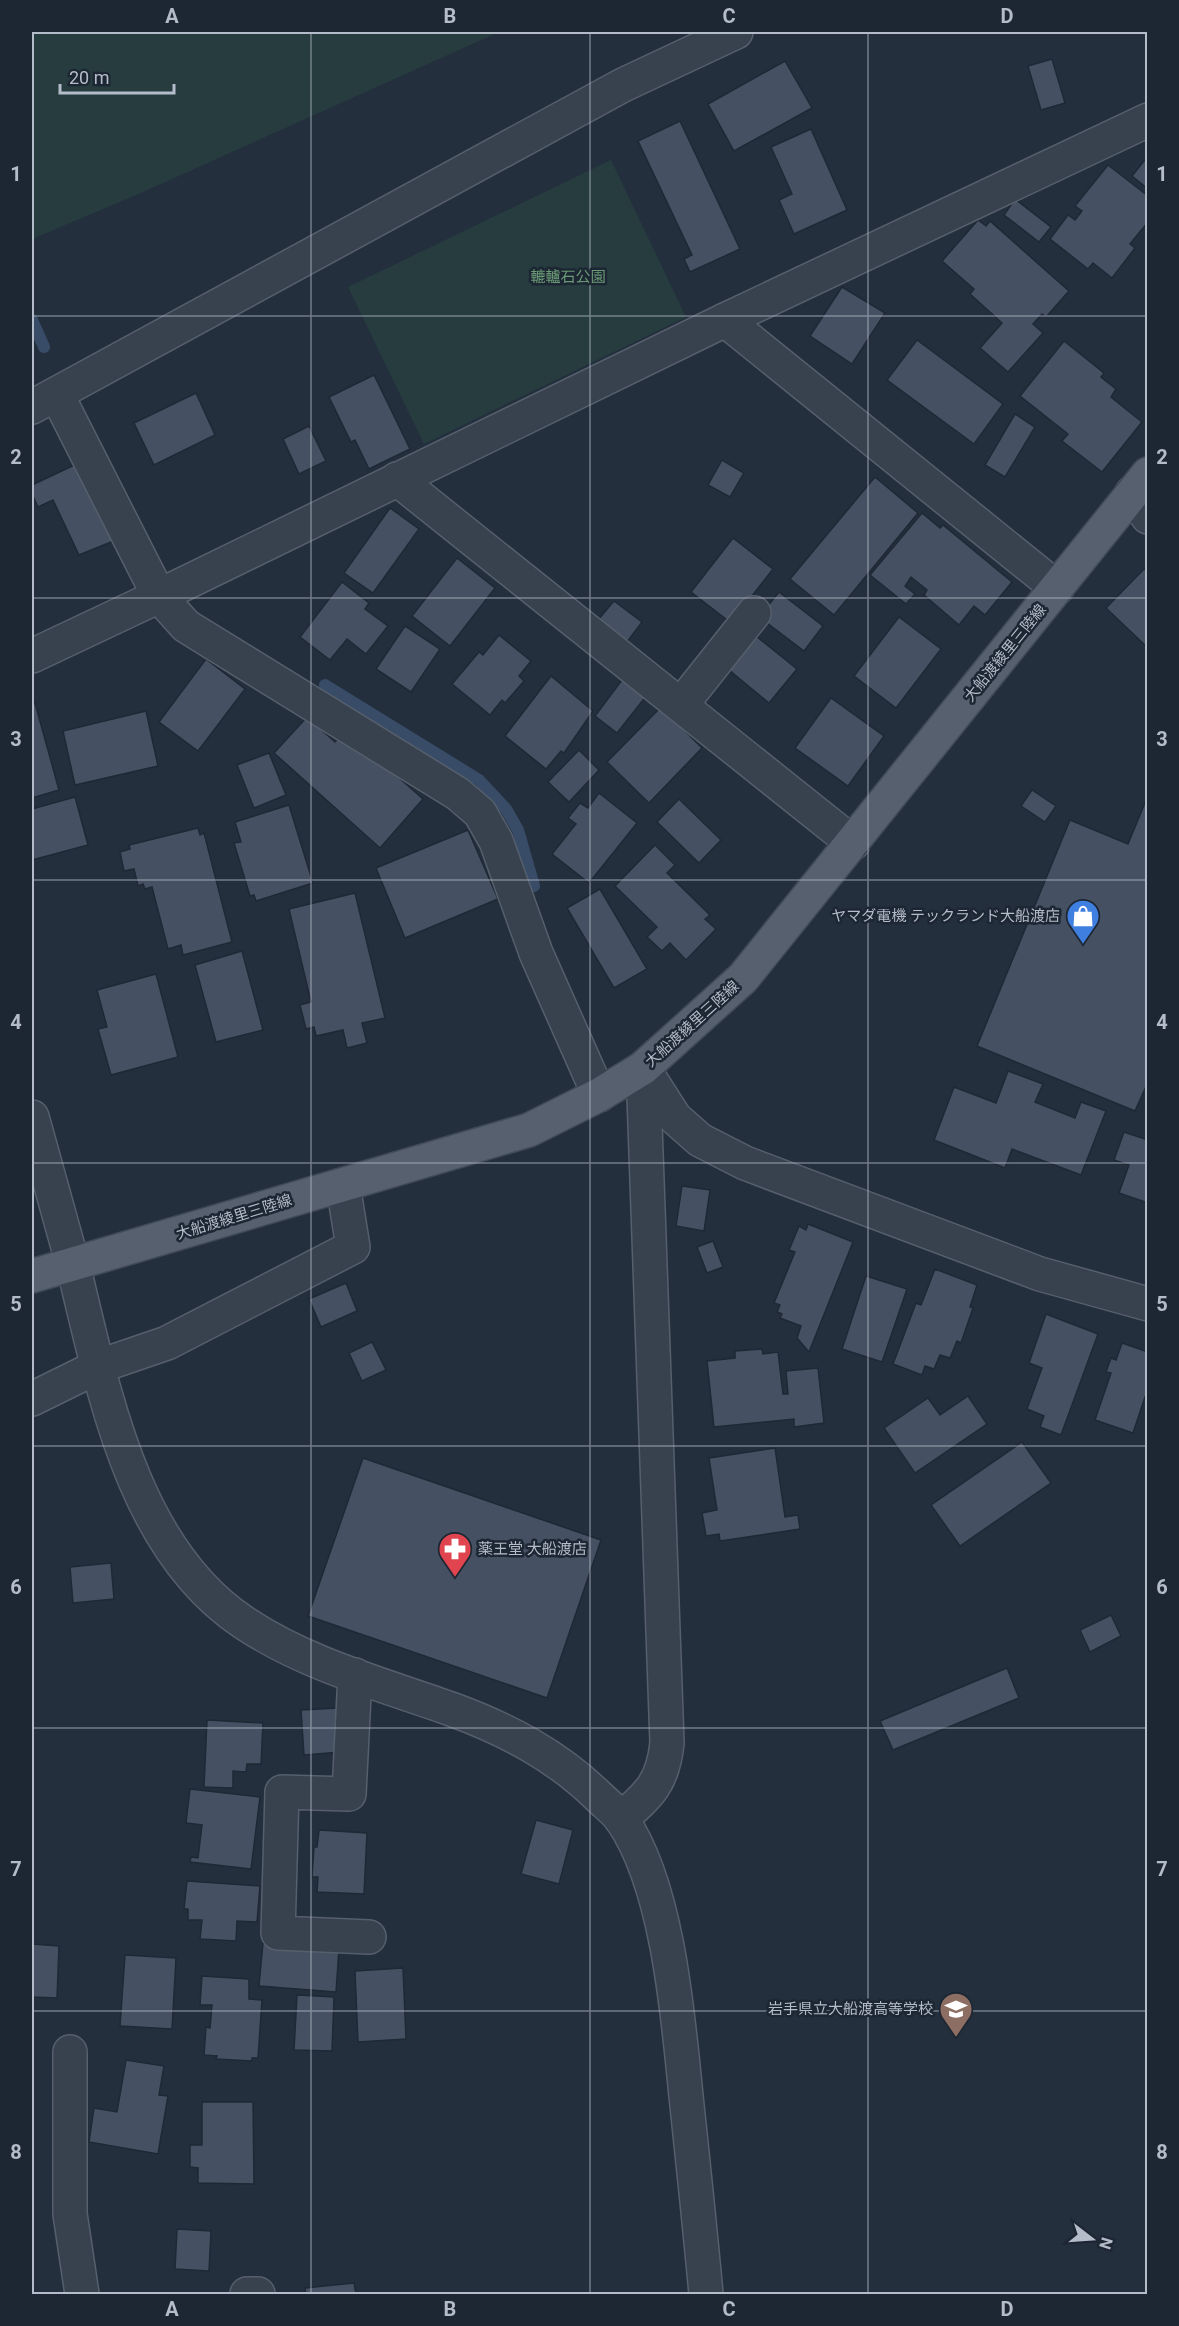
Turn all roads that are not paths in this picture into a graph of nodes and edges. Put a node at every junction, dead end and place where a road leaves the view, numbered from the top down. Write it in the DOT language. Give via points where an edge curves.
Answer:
graph roads {
  1 [pos="736,32"];
  2 [pos="1148,120"];
  3 [pos="725,320"];
  4 [pos="44,401"];
  5 [pos="397,479"];
  6 [pos="1142,495"];
  7 [pos="1057,588"];
  8 [pos="159,596"];
  9 [pos="754,613"];
  10 [pos="32,656"];
  11 [pos="681,705"];
  12 [pos="853,843"];
  13 [pos="643,1068"];
  14 [pos="599,1095"];
  15 [pos="32,1117"];
  16 [pos="344,1185"];
  17 [pos="73,1265"];
  18 [pos="32,1276"];
  19 [pos="1141,1307"];
  20 [pos="97,1367"];
  21 [pos="32,1398"];
  22 [pos="355,1675"];
  23 [pos="621,1819"];
  24 [pos="369,1937"];
  25 [pos="70,2052"];
  26 [pos="81,2295"];
  27 [pos="247,2295"];
  28 [pos="258,2295"];
  29 [pos="706,2295"];
  1 -- 4 [label="street" via="623,86"];
  2 -- 3 [label="street"];
  3 -- 5 [label="street"];
  3 -- 7 [label="street"];
  4 -- 8 [label="street"];
  5 -- 8 [label="street"];
  5 -- 11 [label="street"];
  6 -- 7 [label="main road, 大船渡綾里三陸線"];
  7 -- 12 [label="main road, 大船渡綾里三陸線"];
  8 -- 10 [label="street"];
  8 -- 14 [label="street" via="186,626 458,794 480,813 496,841 536,953"];
  9 -- 11 [label="street"];
  11 -- 12 [label="street"];
  12 -- 13 [label="main road, 大船渡綾里三陸線" via="743,978"];
  13 -- 14 [label="main road, 大船渡綾里三陸線"];
  13 -- 19 [label="street" via="675,1118 700,1140 746,1163 1040,1274"];
  13 -- 23 [label="street" via="668,1743 665,1768 647,1797"];
  14 -- 16 [label="main road, 大船渡綾里三陸線" via="529,1130"];
  15 -- 17 [label="street"];
  16 -- 17 [label="main road, 大船渡綾里三陸線"];
  16 -- 20 [label="street" via="353,1246 167,1343"];
  17 -- 18 [label="main road, 大船渡綾里三陸線"];
  17 -- 20 [label="street"];
  20 -- 21 [label="street"];
  20 -- 22 [label="street" via="135,1481 163,1539 200,1586 250,1626 294,1651"];
  22 -- 23 [label="street" via="484,1721 544,1751 586,1784"];
  22 -- 24 [label="street" via="349,1794 282,1792 278,1933"];
  23 -- 29 [label="street" via="653,1892 671,1967"];
  25 -- 26 [label="street" via="70,2214"];
  27 -- 28 [label="street"];
}
